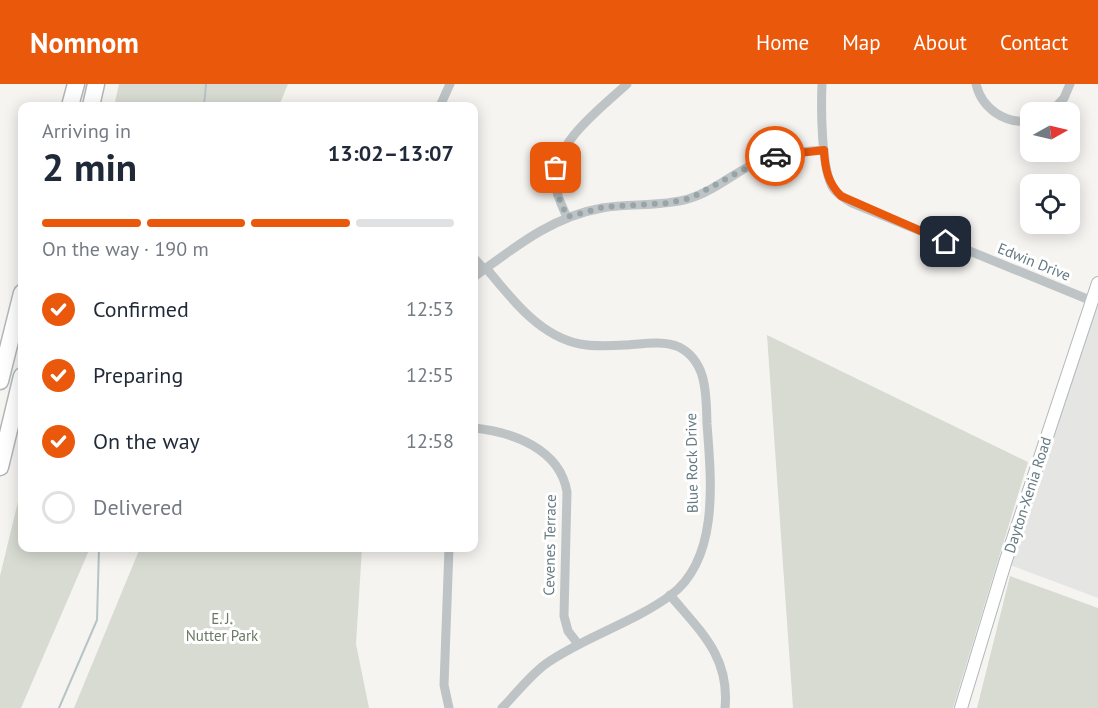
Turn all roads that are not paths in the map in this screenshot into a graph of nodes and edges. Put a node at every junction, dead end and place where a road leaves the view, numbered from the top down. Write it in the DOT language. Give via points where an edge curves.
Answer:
graph roads {
  1 [pos="76,84"];
  2 [pos="96,84"];
  3 [pos="450,84"];
  4 [pos="627,84"];
  5 [pos="822,84"];
  6 [pos="976,84"];
  7 [pos="1070,84"];
  8 [pos="71,102"];
  9 [pos="92,102"];
  10 [pos="442,102"];
  11 [pos="1062,102"];
  12 [pos="1020,121"];
  13 [pos="824,150"];
  14 [pos="567,217"];
  15 [pos="478,262"];
  16 [pos="485,269"];
  17 [pos="478,274"];
  18 [pos="1098,283"];
  19 [pos="1092,301"];
  20 [pos="18,309"];
  21 [pos="0,381"];
  22 [pos="18,393"];
  23 [pos="478,429"];
  24 [pos="0,467"];
  25 [pos="449,552"];
  26 [pos="670,595"];
  27 [pos="578,644"];
  28 [pos="449,708"];
  29 [pos="502,708"];
  30 [pos="725,708"];
  31 [pos="961,708"];
  1 -- 8 [label="highway"];
  2 -- 9 [label="highway"];
  3 -- 10 [label="street"];
  4 -- 14 [label="street" via="580,128 561,153 555,183"];
  5 -- 13 [label="street, Edwin Drive"];
  6 -- 12 [label="street" via="980,97 993,111 1009,120"];
  7 -- 11 [label="street"];
  13 -- 14 [label="street" via="765,159 691,198 604,207"];
  13 -- 19 [label="street, Edwin Drive" via="830,181 847,200"];
  14 -- 16 [label="street" via="531,236"];
  15 -- 16 [label="street, Blue Rock Drive"];
  16 -- 17 [label="street"];
  16 -- 26 [label="street, Blue Rock Drive" via="520,308 558,336 588,345 675,345 699,367 705,387 710,515 698,559 684,583"];
  18 -- 19 [label="main road, Dayton-Xenia Road"];
  19 -- 31 [label="main road, Dayton-Xenia Road"];
  20 -- 21 [label="highway"];
  22 -- 24 [label="highway"];
  23 -- 27 [label="street, Cevenes Terrace" via="515,438 541,450 557,464 563,476 567,492 564,616 568,631"];
  25 -- 28 [label="street" via="444,685"];
  26 -- 27 [label="street, Blue Rock Drive"];
  26 -- 30 [label="street" via="718,655 725,679"];
  27 -- 29 [label="street, Blue Rock Drive" via="541,667"];
}
